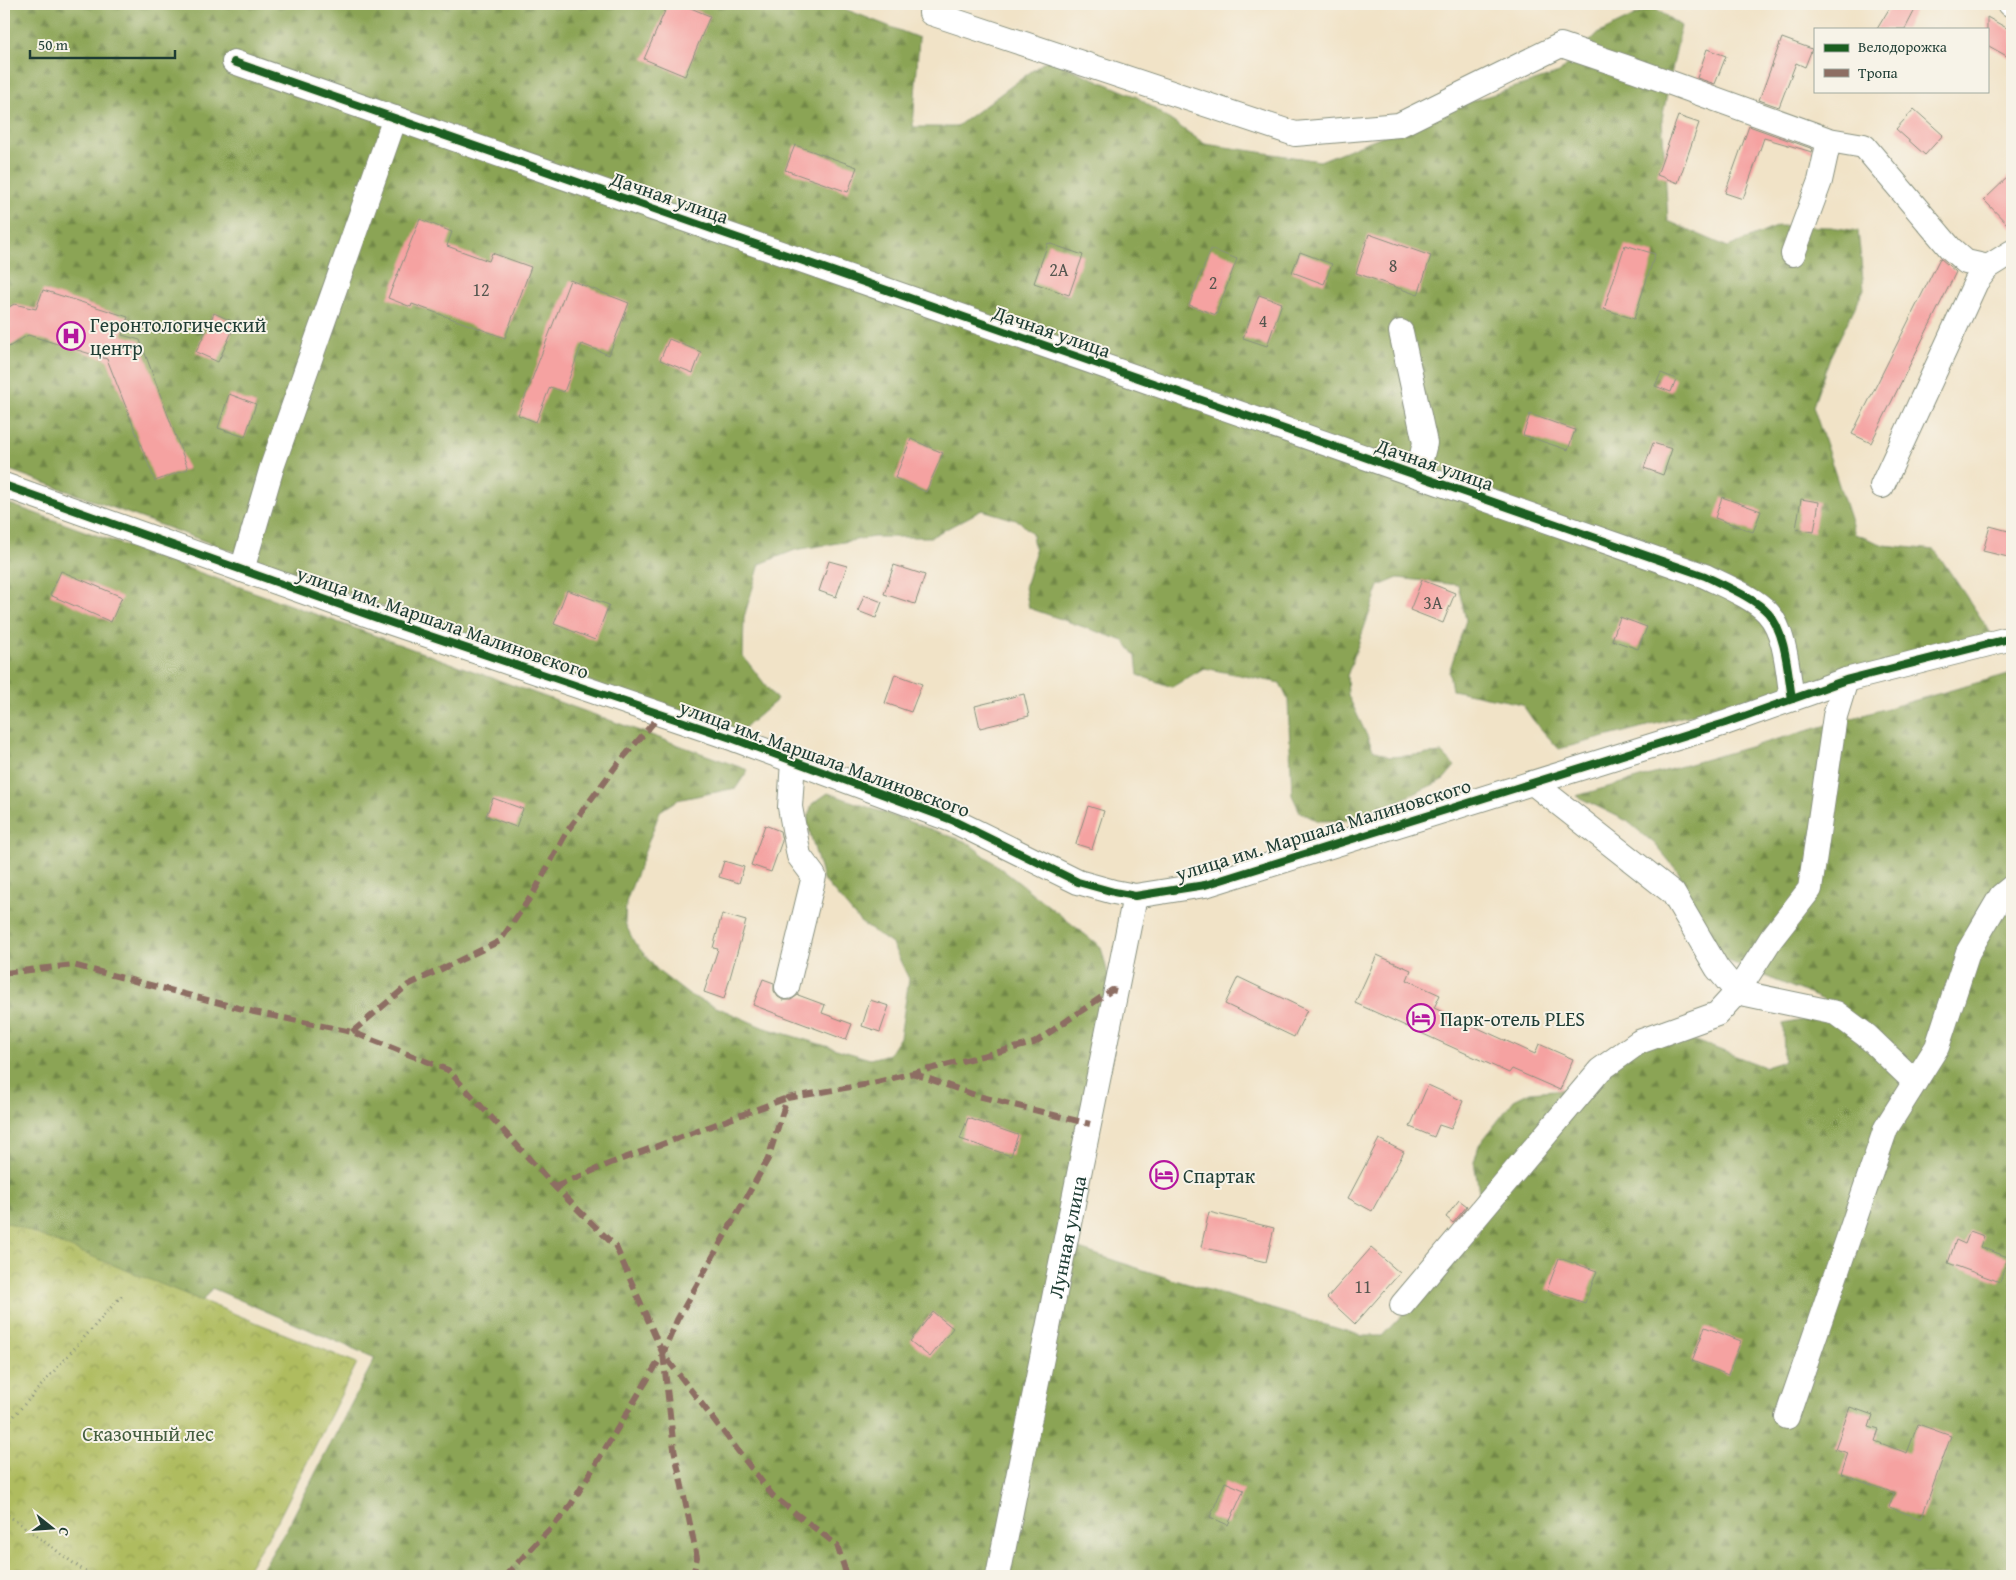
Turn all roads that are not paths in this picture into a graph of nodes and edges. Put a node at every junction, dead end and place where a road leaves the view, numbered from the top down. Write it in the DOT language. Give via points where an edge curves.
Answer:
graph roads {
  1 [pos="930,13"];
  2 [pos="234,62"];
  3 [pos="395,118"];
  4 [pos="1829,140"];
  5 [pos="2012,252"];
  6 [pos="1793,254"];
  7 [pos="1988,267"];
  8 [pos="1401,332"];
  9 [pos="1417,475"];
  10 [pos="4,485"];
  11 [pos="1882,486"];
  12 [pos="242,570"];
  13 [pos="2012,638"];
  14 [pos="1846,680"];
  15 [pos="1792,699"];
  16 [pos="793,761"];
  17 [pos="1533,783"];
  18 [pos="2012,887"];
  19 [pos="1135,896"];
  20 [pos="788,988"];
  21 [pos="1737,992"];
  22 [pos="1914,1082"];
  23 [pos="1402,1305"];
  24 [pos="1787,1417"];
  25 [pos="998,1576"];
  1 -- 4 [label="street" via="1295,134 1399,125 1561,45"];
  2 -- 3 [label="street, Дачная улица"];
  3 -- 9 [label="street, Дачная улица"];
  3 -- 12 [label="street" via="272,467"];
  4 -- 6 [label="street" via="1820,180"];
  4 -- 7 [label="street" via="1864,146 1950,248 1966,262"];
  5 -- 7 [label="street"];
  7 -- 11 [label="street" via="1976,282"];
  8 -- 9 [label="street" via="1425,443"];
  9 -- 15 [label="street, Дачная улица" via="1704,576 1744,596 1769,614 1782,640"];
  10 -- 12 [label="street, улица им. Маршала Малиновского"];
  12 -- 16 [label="street, улица им. Маршала Малиновского"];
  13 -- 14 [label="street, улица им. Маршала Малиновского"];
  14 -- 15 [label="street, улица им. Маршала Малиновского"];
  14 -- 21 [label="street" via="1835,716 1810,889 1771,939"];
  15 -- 17 [label="street, улица им. Маршала Малиновского"];
  16 -- 19 [label="street, улица им. Маршала Малиновского" via="952,820 1078,882"];
  16 -- 20 [label="street" via="790,807 799,856 814,876"];
  17 -- 19 [label="street, улица им. Маршала Малиновского" via="1205,885"];
  17 -- 21 [label="street" via="1673,893 1717,968"];
  18 -- 22 [label="street" via="2001,896 1968,952 1937,1047"];
  19 -- 25 [label="street, Лунная улица"];
  21 -- 22 [label="street" via="1836,1014 1867,1036"];
  21 -- 23 [label="street" via="1717,1014 1639,1042 1600,1070"];
  22 -- 24 [label="street" via="1886,1128"];
}
